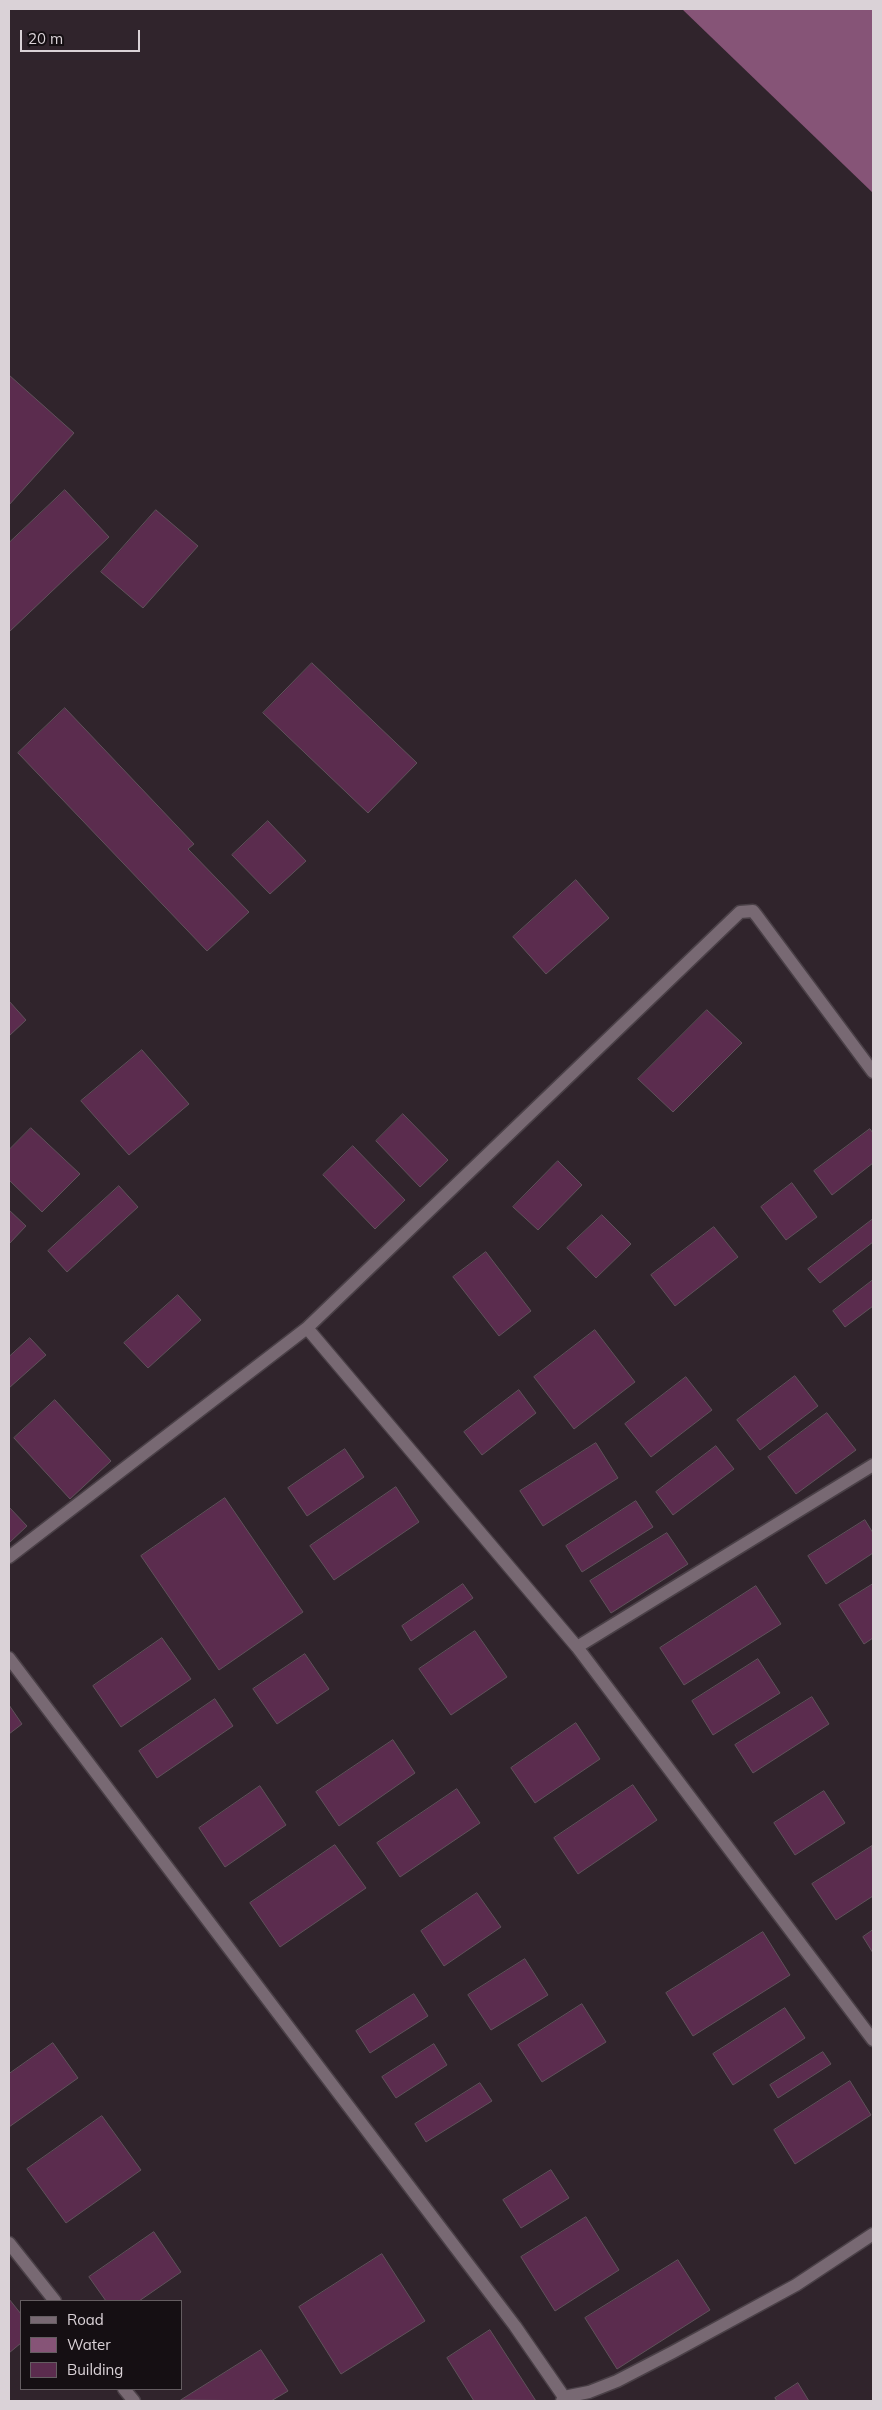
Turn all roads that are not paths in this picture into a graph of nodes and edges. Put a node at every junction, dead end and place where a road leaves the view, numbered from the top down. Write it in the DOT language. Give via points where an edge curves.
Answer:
graph roads {
  1 [pos="873,1072"];
  2 [pos="307,1328"];
  3 [pos="873,1465"];
  4 [pos="9,1557"];
  5 [pos="577,1647"];
  6 [pos="9,1658"];
  7 [pos="873,2040"];
  8 [pos="873,2234"];
  9 [pos="9,2243"];
  10 [pos="54,2300"];
  11 [pos="125,2390"];
  12 [pos="563,2399"];
  13 [pos="134,2401"];
  1 -- 2 [label="street" via="753,911 740,912"];
  2 -- 4 [label="street"];
  2 -- 5 [label="street"];
  3 -- 5 [label="street"];
  5 -- 7 [label="street"];
  6 -- 12 [label="street" via="515,2326"];
  8 -- 12 [label="street" via="796,2285 673,2352 617,2381"];
  9 -- 10 [label="street"];
  11 -- 13 [label="street"];
}
